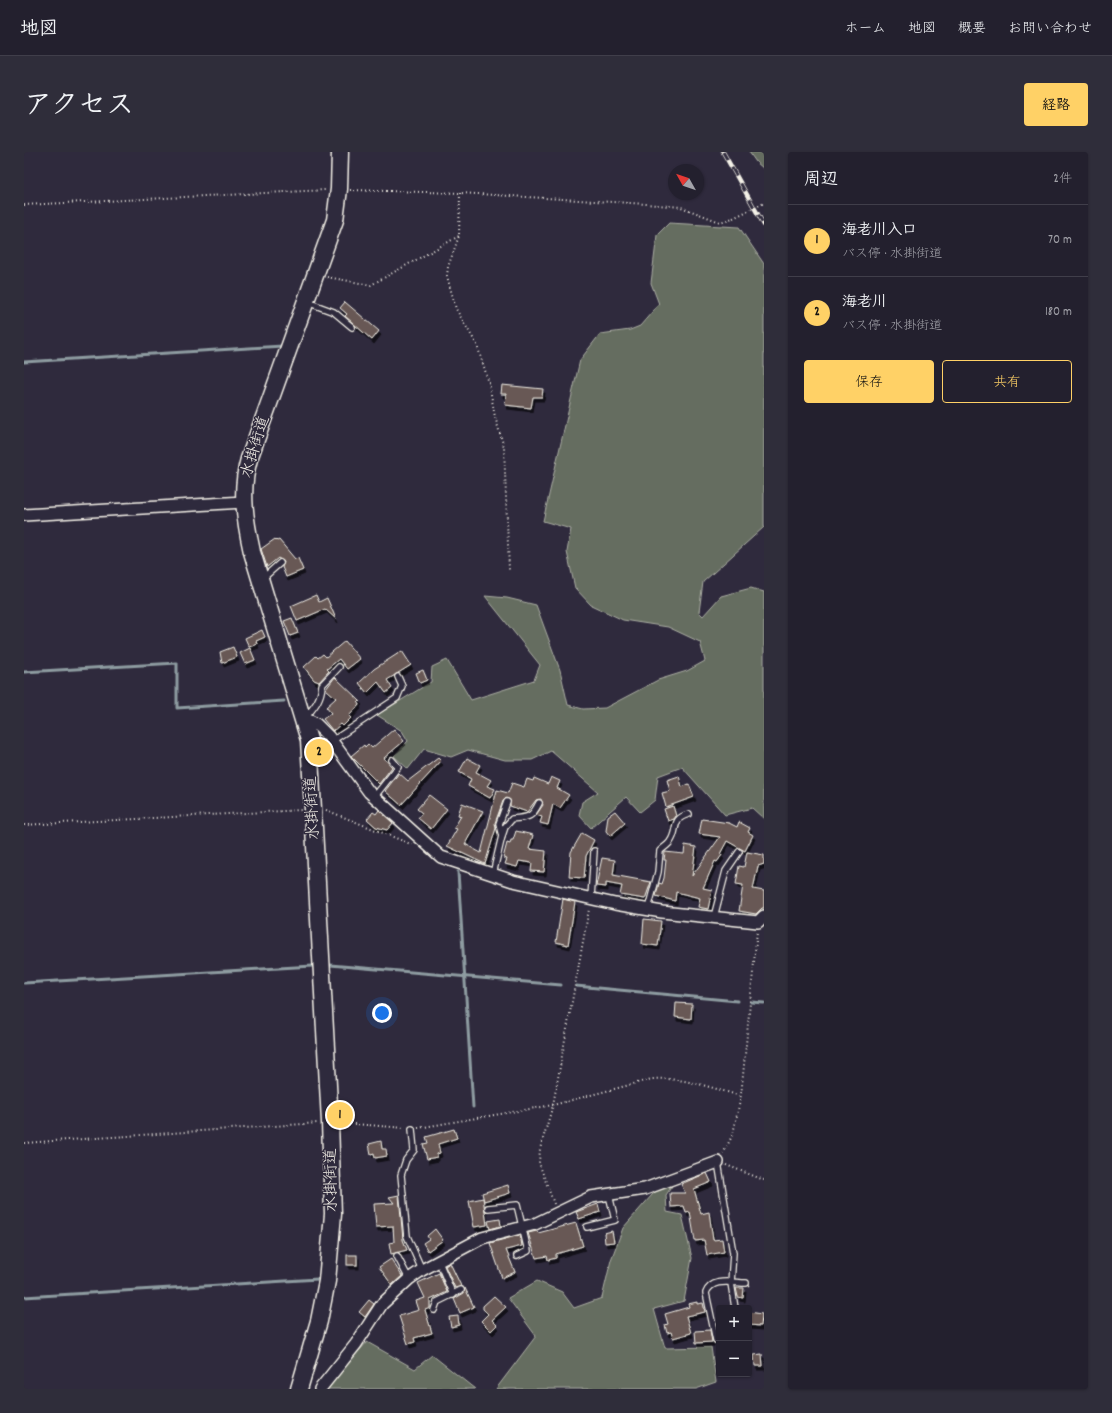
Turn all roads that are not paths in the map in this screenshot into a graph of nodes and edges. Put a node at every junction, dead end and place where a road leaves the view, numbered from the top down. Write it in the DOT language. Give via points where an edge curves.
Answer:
graph roads {
  1 [pos="340,152"];
  2 [pos="306,302"];
  3 [pos="352,327"];
  4 [pos="244,502"];
  5 [pos="24,515"];
  6 [pos="280,563"];
  7 [pos="260,581"];
  8 [pos="339,667"];
  9 [pos="398,677"];
  10 [pos="303,718"];
  11 [pos="332,742"];
  12 [pos="392,760"];
  13 [pos="375,796"];
  14 [pos="507,802"];
  15 [pos="539,803"];
  16 [pos="689,814"];
  17 [pos="502,836"];
  18 [pos="594,851"];
  19 [pos="739,852"];
  20 [pos="493,874"];
  21 [pos="591,898"];
  22 [pos="648,909"];
  23 [pos="714,917"];
  24 [pos="761,919"];
  25 [pos="412,1129"];
  26 [pos="718,1162"];
  27 [pos="609,1195"];
  28 [pos="488,1208"];
  29 [pos="523,1227"];
  30 [pos="587,1227"];
  31 [pos="397,1256"];
  32 [pos="517,1256"];
  33 [pos="439,1262"];
  34 [pos="422,1270"];
  35 [pos="409,1279"];
  36 [pos="731,1283"];
  37 [pos="746,1283"];
  38 [pos="462,1290"];
  39 [pos="453,1295"];
  40 [pos="735,1305"];
  41 [pos="434,1310"];
  42 [pos="716,1340"];
  43 [pos="299,1389"];
  44 [pos="320,1389"];
  1 -- 2 [label="main road, 水掛街道" via="335,220"];
  2 -- 3 [label="lane" via="334,312"];
  2 -- 4 [label="main road, 水掛街道" via="249,459 245,474"];
  4 -- 5 [label="street"];
  4 -- 7 [label="main road, 水掛街道" via="248,532"];
  6 -- 7 [label="lane"];
  7 -- 10 [label="main road, 水掛街道"];
  8 -- 10 [label="lane" via="322,685 322,694 318,702"];
  9 -- 11 [label="lane" via="402,686 397,698"];
  10 -- 11 [label="street" via="316,724"];
  10 -- 43 [label="main road, 水掛街道" via="309,740 333,1214 330,1260 319,1321"];
  11 -- 13 [label="street"];
  12 -- 13 [label="lane" via="398,767"];
  13 -- 20 [label="street" via="442,857"];
  14 -- 17 [label="lane" via="499,824"];
  15 -- 17 [label="lane" via="529,817 512,819"];
  16 -- 22 [label="lane" via="681,816 675,823 670,843 660,851 658,872"];
  17 -- 20 [label="lane"];
  18 -- 21 [label="lane"];
  19 -- 23 [label="lane" via="726,871"];
  20 -- 21 [label="street" via="513,881"];
  21 -- 22 [label="street"];
  22 -- 23 [label="street"];
  23 -- 24 [label="street"];
  25 -- 34 [label="lane" via="414,1150 406,1160 401,1175 406,1236"];
  26 -- 27 [label="street" via="645,1188"];
  26 -- 36 [label="lane" via="733,1253"];
  27 -- 29 [label="street" via="591,1197 535,1224"];
  27 -- 30 [label="lane" via="615,1220"];
  28 -- 29 [label="lane" via="517,1205"];
  29 -- 32 [label="lane" via="528,1251"];
  29 -- 33 [label="street" via="482,1238"];
  31 -- 35 [label="lane"];
  33 -- 34 [label="street"];
  33 -- 39 [label="lane"];
  34 -- 35 [label="street"];
  35 -- 44 [label="street" via="382,1304 356,1344"];
  36 -- 37 [label="lane"];
  36 -- 40 [label="lane"];
  36 -- 42 [label="lane" via="711,1284 706,1293"];
  38 -- 39 [label="lane"];
  39 -- 41 [label="lane" via="437,1302"];
}
